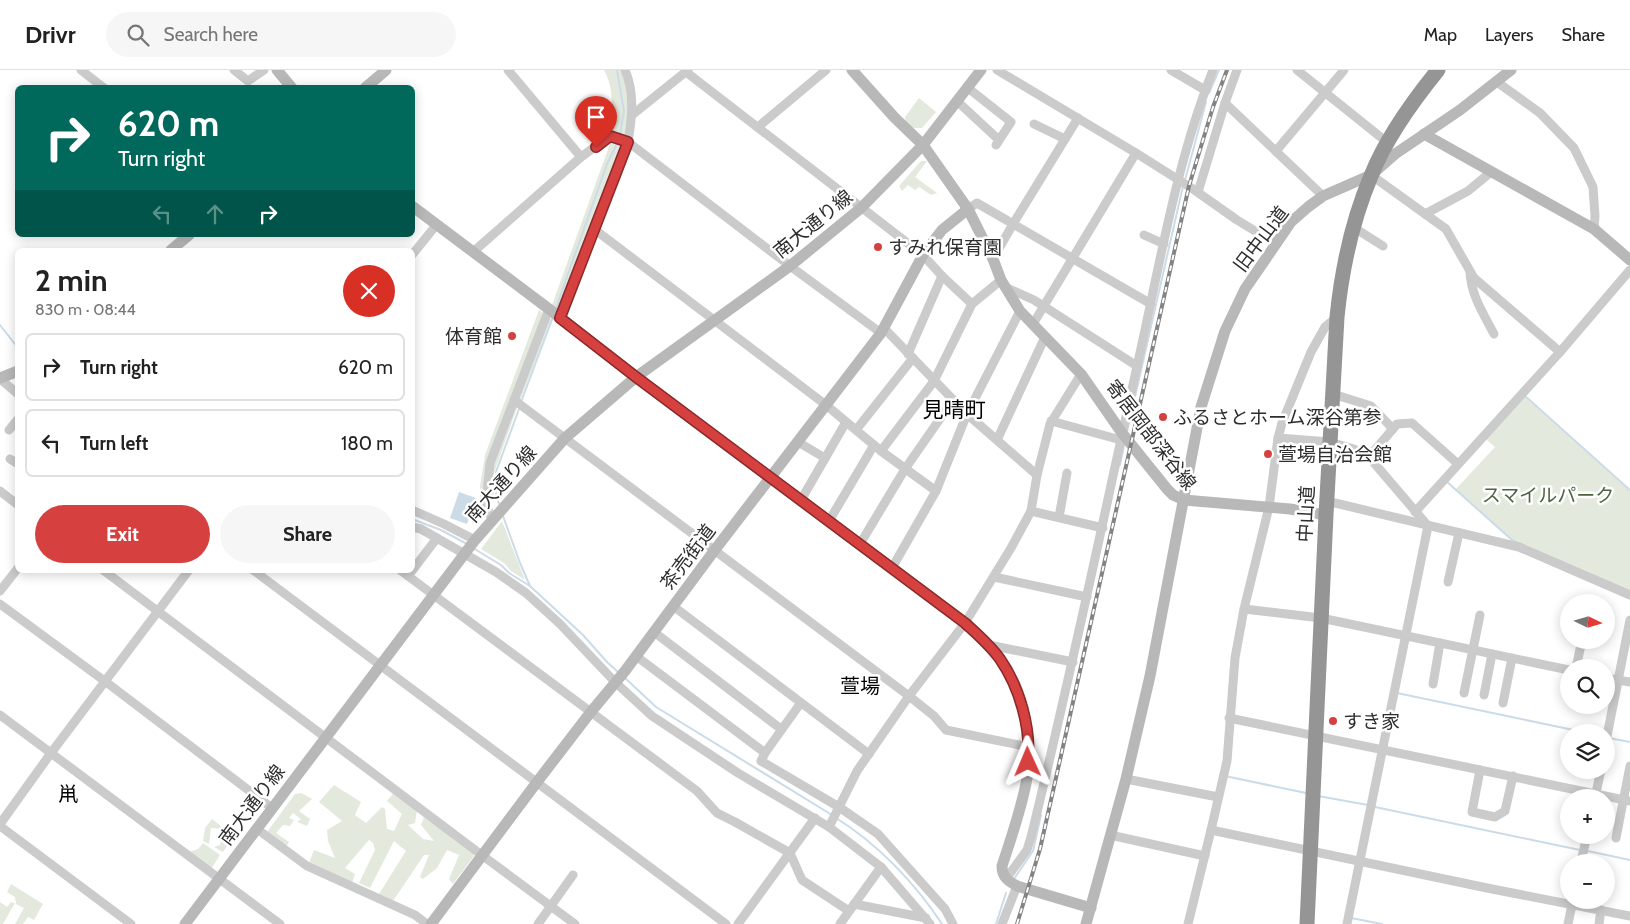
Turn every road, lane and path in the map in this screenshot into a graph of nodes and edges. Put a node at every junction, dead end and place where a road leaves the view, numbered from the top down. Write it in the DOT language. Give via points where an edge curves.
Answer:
graph roads {
  1 [pos="81,70"];
  2 [pos="234,70"];
  3 [pos="264,70"];
  4 [pos="277,70"];
  5 [pos="386,70"];
  6 [pos="508,70"];
  7 [pos="625,70"];
  8 [pos="826,70"];
  9 [pos="981,70"];
  10 [pos="997,70"];
  11 [pos="1171,70"];
  12 [pos="1213,70"];
  13 [pos="1237,70"];
  14 [pos="1297,70"];
  15 [pos="1344,70"];
  16 [pos="1438,70"];
  17 [pos="1511,70"];
  18 [pos="687,71"];
  19 [pos="859,73"];
  20 [pos="1498,82"];
  21 [pos="100,85"];
  22 [pos="290,85"];
  23 [pos="368,85"];
  24 [pos="968,88"];
  25 [pos="1205,90"];
  26 [pos="1324,93"];
  27 [pos="958,102"];
  28 [pos="1225,103"];
  29 [pos="632,115"];
  30 [pos="1078,118"];
  31 [pos="1034,124"];
  32 [pos="758,127"];
  33 [pos="1424,134"];
  34 [pos="1065,139"];
  35 [pos="626,141"];
  36 [pos="1388,143"];
  37 [pos="923,145"];
  38 [pos="1276,151"];
  39 [pos="1136,153"];
  40 [pos="581,157"];
  41 [pos="1491,172"];
  42 [pos="1371,174"];
  43 [pos="1178,180"];
  44 [pos="1198,192"];
  45 [pos="1323,196"];
  46 [pos="415,208"];
  47 [pos="861,208"];
  48 [pos="968,209"];
  49 [pos="1424,214"];
  50 [pos="437,224"];
  51 [pos="1013,224"];
  52 [pos="1353,227"];
  53 [pos="594,229"];
  54 [pos="1594,229"];
  55 [pos="1144,235"];
  56 [pos="187,237"];
  57 [pos="1275,243"];
  58 [pos="1164,244"];
  59 [pos="1383,246"];
  60 [pos="173,248"];
  61 [pos="415,251"];
  62 [pos="473,252"];
  63 [pos="923,255"];
  64 [pos="1073,258"];
  65 [pos="993,259"];
  66 [pos="1630,260"];
  67 [pos="790,266"];
  68 [pos="1630,270"];
  69 [pos="1470,272"];
  70 [pos="942,276"];
  71 [pos="1003,283"];
  72 [pos="972,304"];
  73 [pos="1151,304"];
  74 [pos="1044,306"];
  75 [pos="549,309"];
  76 [pos="1020,311"];
  77 [pos="1337,316"];
  78 [pos="560,318"];
  79 [pos="714,320"];
  80 [pos="1033,324"];
  81 [pos="883,331"];
  82 [pos="1494,334"];
  83 [pos="1045,337"];
  84 [pos="1560,352"];
  85 [pos="910,356"];
  86 [pos="1137,366"];
  87 [pos="15,373"];
  88 [pos="1081,374"];
  89 [pos="636,377"];
  90 [pos="934,381"];
  91 [pos="1,382"];
  92 [pos="15,392"];
  93 [pos="1333,394"];
  94 [pos="514,400"];
  95 [pos="954,400"];
  96 [pos="826,404"];
  97 [pos="967,414"];
  98 [pos="1052,421"];
  99 [pos="846,422"];
  100 [pos="15,423"];
  101 [pos="1393,429"];
  102 [pos="9,430"];
  103 [pos="856,430"];
  104 [pos="1122,436"];
  105 [pos="566,438"];
  106 [pos="1278,438"];
  107 [pos="997,440"];
  108 [pos="798,442"];
  109 [pos="1330,442"];
  110 [pos="877,448"];
  111 [pos="1369,457"];
  112 [pos="825,458"];
  113 [pos="1458,464"];
  114 [pos="905,468"];
  115 [pos="1067,473"];
  116 [pos="1036,475"];
  117 [pos="771,478"];
  118 [pos="0,491"];
  119 [pos="936,491"];
  120 [pos="801,500"];
  121 [pos="1184,500"];
  122 [pos="15,503"];
  123 [pos="1269,507"];
  124 [pos="1326,509"];
  125 [pos="415,511"];
  126 [pos="1031,511"];
  127 [pos="1415,512"];
  128 [pos="1059,518"];
  129 [pos="492,520"];
  130 [pos="829,521"];
  131 [pos="1428,526"];
  132 [pos="415,528"];
  133 [pos="1102,528"];
  134 [pos="1459,533"];
  135 [pos="437,538"];
  136 [pos="475,540"];
  137 [pos="860,544"];
  138 [pos="714,551"];
  139 [pos="464,554"];
  140 [pos="415,567"];
  141 [pos="892,568"];
  142 [pos="15,572"];
  143 [pos="108,573"];
  144 [pos="187,573"];
  145 [pos="257,573"];
  146 [pos="404,573"];
  147 [pos="410,573"];
  148 [pos="408,576"];
  149 [pos="994,576"];
  150 [pos="1448,582"];
  151 [pos="0,591"];
  152 [pos="433,594"];
  153 [pos="1630,595"];
  154 [pos="1087,597"];
  155 [pos="0,604"];
  156 [pos="673,606"];
  157 [pos="1244,608"];
  158 [pos="158,611"];
  159 [pos="1480,615"];
  160 [pos="1321,618"];
  161 [pos="1630,620"];
  162 [pos="965,623"];
  163 [pos="654,632"];
  164 [pos="1405,636"];
  165 [pos="1440,644"];
  166 [pos="989,645"];
  167 [pos="1473,651"];
  168 [pos="1492,654"];
  169 [pos="636,656"];
  170 [pos="1512,658"];
  171 [pos="1072,662"];
  172 [pos="379,665"];
  173 [pos="1560,668"];
  174 [pos="619,677"];
  175 [pos="1615,680"];
  176 [pos="1618,680"];
  177 [pos="106,682"];
  178 [pos="1630,682"];
  179 [pos="1433,684"];
  180 [pos="1464,693"];
  181 [pos="1484,695"];
  182 [pos="909,696"];
  183 [pos="1503,702"];
  184 [pos="800,704"];
  185 [pos="590,712"];
  186 [pos="0,715"];
  187 [pos="1229,718"];
  188 [pos="1609,724"];
  189 [pos="782,729"];
  190 [pos="325,736"];
  191 [pos="1316,736"];
  192 [pos="1029,747"];
  193 [pos="1383,750"];
  194 [pos="51,753"];
  195 [pos="766,753"];
  196 [pos="869,754"];
  197 [pos="1630,766"];
  198 [pos="1480,770"];
  199 [pos="1513,776"];
  200 [pos="1126,779"];
  201 [pos="537,782"];
  202 [pos="1566,789"];
  203 [pos="1218,797"];
  204 [pos="1627,800"];
  205 [pos="272,808"];
  206 [pos="838,809"];
  207 [pos="815,818"];
  208 [pos="0,825"];
  209 [pos="830,825"];
  210 [pos="257,829"];
  211 [pos="1211,830"];
  212 [pos="1110,835"];
  213 [pos="1616,838"];
  214 [pos="1310,850"];
  215 [pos="790,853"];
  216 [pos="483,856"];
  217 [pos="1205,856"];
  218 [pos="1360,862"];
  219 [pos="881,867"];
  220 [pos="573,875"];
  221 [pos="219,877"];
  222 [pos="1006,879"];
  223 [pos="1017,886"];
  224 [pos="1560,900"];
  225 [pos="551,906"];
  226 [pos="851,908"];
  227 [pos="1091,908"];
  228 [pos="1572,909"];
  229 [pos="1597,909"];
  230 [pos="1601,910"];
  231 [pos="1630,916"];
  232 [pos="928,921"];
  233 [pos="131,924"];
  234 [pos="185,924"];
  235 [pos="280,924"];
  236 [pos="427,924"];
  237 [pos="431,924"];
  238 [pos="538,924"];
  239 [pos="575,924"];
  240 [pos="726,924"];
  241 [pos="738,924"];
  242 [pos="840,924"];
  243 [pos="953,924"];
  244 [pos="1002,924"];
  245 [pos="1086,924"];
  246 [pos="1188,924"];
  247 [pos="1307,924"];
  248 [pos="1347,924"];
  249 [pos="1568,924"];
  250 [pos="1599,924"];
  1 -- 21 [label="street"];
  2 -- 3 [label="street" via="248,81"];
  4 -- 22 [label="street"];
  5 -- 23 [label="street"];
  6 -- 40 [label="street"];
  7 -- 29 [label="street" via="632,98"];
  8 -- 32 [label="street"];
  9 -- 24 [label="street, 南大通り線"];
  10 -- 30 [label="street"];
  11 -- 25 [label="street"];
  12 -- 25 [label="street"];
  13 -- 28 [label="street"];
  14 -- 26 [label="street"];
  15 -- 26 [label="street"];
  16 -- 36 [label="highway, 中山道"];
  17 -- 20 [label="street, 旧中山道"];
  18 -- 29 [label="street"];
  18 -- 32 [label="street"];
  19 -- 37 [label="street, 寄居岡部深谷線" via="894,117"];
  20 -- 33 [label="street, 旧中山道"];
  20 -- 54 [label="street" via="1540,113 1574,148 1593,186"];
  24 -- 27 [label="street, 南大通り線"];
  24 -- 27 [label="street" via="1011,122 998,143"];
  25 -- 43 [label="street"];
  26 -- 36 [label="street"];
  26 -- 38 [label="street"];
  27 -- 37 [label="street, 南大通り線"];
  28 -- 38 [label="street"];
  28 -- 44 [label="street"];
  29 -- 35 [label="street"];
  30 -- 34 [label="street"];
  30 -- 39 [label="street"];
  31 -- 34 [label="street"];
  32 -- 47 [label="street"];
  33 -- 41 [label="street"];
  33 -- 42 [label="street, 旧中山道"];
  34 -- 51 [label="street"];
  35 -- 40 [label="street" via="610,136"];
  35 -- 53 [label="street"];
  35 -- 67 [label="street"];
  36 -- 42 [label="highway, 中山道"];
  37 -- 47 [label="street, 南大通り線"];
  37 -- 48 [label="street, 寄居岡部深谷線"];
  38 -- 45 [label="street"];
  39 -- 43 [label="street"];
  39 -- 64 [label="street"];
  40 -- 62 [label="street"];
  41 -- 49 [label="street" via="1468,190"];
  41 -- 54 [label="street"];
  42 -- 45 [label="street, 旧中山道"];
  42 -- 49 [label="street"];
  42 -- 52 [label="highway, 中山道"];
  43 -- 44 [label="street"];
  43 -- 58 [label="street"];
  44 -- 57 [label="street"];
  45 -- 57 [label="street, 旧中山道" via="1291,222"];
  46 -- 50 [label="street"];
  47 -- 63 [label="street"];
  47 -- 67 [label="street, 南大通り線"];
  48 -- 51 [label="street" via="978,203"];
  48 -- 63 [label="street, 茶売街道" via="947,224"];
  48 -- 65 [label="street, 寄居岡部深谷線"];
  49 -- 69 [label="street" via="1446,229"];
  50 -- 61 [label="street"];
  50 -- 62 [label="street"];
  51 -- 64 [label="street"];
  51 -- 65 [label="street"];
  52 -- 59 [label="street"];
  52 -- 77 [label="highway, 中山道" via="1344,260"];
  53 -- 78 [label="street"];
  53 -- 79 [label="street"];
  54 -- 66 [label="street"];
  55 -- 58 [label="street"];
  56 -- 60 [label="street"];
  57 -- 121 [label="street, 旧中山道" via="1245,289 1225,331 1199,414"];
  58 -- 73 [label="street"];
  62 -- 75 [label="street"];
  63 -- 70 [label="street"];
  63 -- 81 [label="street, 茶売街道"];
  64 -- 73 [label="street"];
  64 -- 74 [label="street"];
  65 -- 71 [label="street, 寄居岡部深谷線"];
  67 -- 79 [label="street, 南大通り線"];
  67 -- 81 [label="street"];
  68 -- 84 [label="street"];
  69 -- 82 [label="street" via="1476,298"];
  69 -- 84 [label="street"];
  70 -- 72 [label="street"];
  70 -- 85 [label="street"];
  71 -- 72 [label="street"];
  71 -- 74 [label="street"];
  71 -- 76 [label="street, 寄居岡部深谷線"];
  72 -- 90 [label="street"];
  73 -- 86 [label="street"];
  74 -- 80 [label="street"];
  74 -- 86 [label="street"];
  75 -- 78 [label="street"];
  75 -- 94 [label="street"];
  76 -- 80 [label="street, 寄居岡部深谷線"];
  76 -- 97 [label="street"];
  77 -- 93 [label="highway, 中山道"];
  77 -- 106 [label="street" via="1325,327 1311,352"];
  78 -- 89 [label="street"];
  79 -- 89 [label="street, 南大通り線"];
  79 -- 96 [label="street"];
  80 -- 83 [label="street, 寄居岡部深谷線"];
  81 -- 85 [label="street"];
  81 -- 96 [label="street, 茶売街道"];
  83 -- 88 [label="street, 寄居岡部深谷線"];
  83 -- 107 [label="street"];
  84 -- 113 [label="street"];
  85 -- 90 [label="street"];
  85 -- 103 [label="street"];
  86 -- 104 [label="street"];
  87 -- 91 [label="street"];
  88 -- 98 [label="street"];
  88 -- 104 [label="street, 寄居岡部深谷線"];
  89 -- 105 [label="street, 南大通り線"];
  89 -- 117 [label="street"];
  90 -- 95 [label="street"];
  90 -- 110 [label="street"];
  91 -- 92 [label="street"];
  93 -- 101 [label="street" via="1371,406"];
  93 -- 109 [label="highway, 中山道"];
  94 -- 105 [label="street"];
  94 -- 129 [label="street" via="490,463 486,504"];
  95 -- 97 [label="street"];
  95 -- 114 [label="street"];
  96 -- 99 [label="street"];
  96 -- 108 [label="street, 茶売街道"];
  97 -- 107 [label="street"];
  97 -- 119 [label="street"];
  98 -- 104 [label="street"];
  98 -- 116 [label="street"];
  99 -- 103 [label="street"];
  99 -- 112 [label="street"];
  100 -- 102 [label="street"];
  101 -- 111 [label="street"];
  101 -- 113 [label="street" via="1397,424 1412,423"];
  103 -- 110 [label="street"];
  104 -- 121 [label="street, 寄居岡部深谷線" via="1167,489"];
  104 -- 133 [label="street"];
  105 -- 129 [label="street, 南大通り線"];
  105 -- 138 [label="street"];
  106 -- 109 [label="street"];
  106 -- 123 [label="street"];
  107 -- 116 [label="street"];
  108 -- 112 [label="street"];
  108 -- 117 [label="street, 茶売街道"];
  109 -- 111 [label="street"];
  109 -- 124 [label="highway, 中山道"];
  110 -- 114 [label="street"];
  110 -- 130 [label="street"];
  111 -- 127 [label="street"];
  112 -- 120 [label="street"];
  113 -- 127 [label="street"];
  114 -- 119 [label="street"];
  114 -- 137 [label="street"];
  115 -- 128 [label="street"];
  116 -- 126 [label="street"];
  117 -- 120 [label="street"];
  117 -- 138 [label="street, 茶売街道"];
  118 -- 122 [label="street"];
  119 -- 141 [label="street"];
  120 -- 130 [label="street"];
  121 -- 123 [label="street"];
  121 -- 200 [label="street, 寄居岡部深谷線" via="1150,676"];
  123 -- 124 [label="street"];
  123 -- 157 [label="street"];
  124 -- 131 [label="street"];
  124 -- 160 [label="highway, 中山道"];
  125 -- 136 [label="street"];
  126 -- 128 [label="street"];
  126 -- 149 [label="street"];
  127 -- 131 [label="street"];
  128 -- 133 [label="street"];
  129 -- 136 [label="street, 南大通り線"];
  130 -- 137 [label="street"];
  131 -- 134 [label="street"];
  131 -- 164 [label="street"];
  132 -- 135 [label="street"];
  133 -- 154 [label="street"];
  134 -- 150 [label="street"];
  134 -- 153 [label="street" via="1519,547"];
  135 -- 139 [label="street"];
  135 -- 140 [label="street"];
  136 -- 139 [label="street, 南大通り線"];
  137 -- 141 [label="street"];
  138 -- 156 [label="street, 茶売街道"];
  138 -- 182 [label="street"];
  139 -- 152 [label="street, 南大通り線"];
  139 -- 174 [label="street" via="526,593"];
  141 -- 162 [label="street"];
  142 -- 151 [label="street"];
  143 -- 158 [label="street"];
  144 -- 158 [label="street"];
  145 -- 172 [label="street"];
  146 -- 148 [label="street"];
  147 -- 148 [label="street"];
  148 -- 152 [label="street"];
  149 -- 154 [label="street"];
  149 -- 162 [label="street"];
  152 -- 172 [label="street, 南大通り線"];
  152 -- 185 [label="street"];
  154 -- 171 [label="street"];
  155 -- 177 [label="street"];
  156 -- 163 [label="street, 茶売街道"];
  156 -- 184 [label="street"];
  157 -- 160 [label="street"];
  157 -- 187 [label="street" via="1234,658"];
  158 -- 177 [label="street"];
  158 -- 190 [label="street"];
  159 -- 167 [label="street"];
  160 -- 164 [label="street"];
  160 -- 191 [label="highway, 中山道"];
  161 -- 176 [label="street"];
  162 -- 166 [label="street"];
  162 -- 182 [label="street"];
  163 -- 169 [label="street, 茶売街道"];
  163 -- 189 [label="street"];
  164 -- 165 [label="street"];
  164 -- 193 [label="street"];
  165 -- 167 [label="street"];
  165 -- 179 [label="street"];
  166 -- 171 [label="street"];
  166 -- 192 [label="street" via="1013,682 1021,703"];
  167 -- 168 [label="street"];
  167 -- 180 [label="street"];
  168 -- 170 [label="street"];
  168 -- 181 [label="street"];
  169 -- 174 [label="street, 茶売街道"];
  169 -- 195 [label="street"];
  170 -- 173 [label="street"];
  170 -- 183 [label="street"];
  171 -- 222 [label="street" via="1027,850"];
  172 -- 190 [label="street, 南大通り線"];
  172 -- 201 [label="street"];
  174 -- 185 [label="street, 茶売街道"];
  174 -- 207 [label="street" via="652,716 738,773"];
  175 -- 176 [label="street"];
  176 -- 178 [label="street"];
  176 -- 188 [label="street"];
  177 -- 194 [label="street"];
  177 -- 205 [label="street"];
  182 -- 192 [label="street" via="946,730"];
  182 -- 196 [label="street"];
  184 -- 189 [label="street"];
  184 -- 196 [label="street"];
  185 -- 201 [label="street, 茶売街道"];
  185 -- 215 [label="street" via="696,790 717,813"];
  186 -- 194 [label="street"];
  187 -- 191 [label="street"];
  187 -- 203 [label="street" via="1227,760"];
  189 -- 195 [label="street"];
  190 -- 205 [label="street, 南大通り線"];
  190 -- 216 [label="street"];
  191 -- 193 [label="street"];
  191 -- 214 [label="highway, 中山道"];
  192 -- 222 [label="street" via="1027,778 1002,866"];
  193 -- 198 [label="street"];
  193 -- 218 [label="street"];
  194 -- 208 [label="street"];
  194 -- 221 [label="street"];
  195 -- 206 [label="street" via="761,761"];
  196 -- 206 [label="street"];
  197 -- 204 [label="street"];
  198 -- 199 [label="street"];
  198 -- 199 [label="street" via="1472,812 1495,817 1505,811"];
  199 -- 202 [label="street"];
  200 -- 203 [label="street"];
  200 -- 212 [label="street, 寄居岡部深谷線"];
  201 -- 216 [label="street, 茶売街道"];
  201 -- 240 [label="street"];
  203 -- 211 [label="street"];
  204 -- 213 [label="street"];
  205 -- 210 [label="street, 南大通り線"];
  206 -- 209 [label="street"];
  206 -- 243 [label="street" via="878,834 945,909"];
  207 -- 209 [label="street"];
  207 -- 215 [label="street"];
  208 -- 233 [label="street"];
  209 -- 219 [label="street"];
  210 -- 221 [label="street, 南大通り線"];
  210 -- 236 [label="street" via="306,866"];
  211 -- 214 [label="street"];
  211 -- 217 [label="street"];
  212 -- 217 [label="street"];
  212 -- 227 [label="street, 寄居岡部深谷線"];
  214 -- 218 [label="street"];
  214 -- 247 [label="highway, 中山道"];
  215 -- 226 [label="street" via="802,880"];
  215 -- 241 [label="street"];
  216 -- 225 [label="street"];
  216 -- 237 [label="street, 茶売街道"];
  217 -- 246 [label="street"];
  218 -- 224 [label="street"];
  218 -- 248 [label="street"];
  219 -- 226 [label="street"];
  219 -- 232 [label="street"];
  220 -- 225 [label="street"];
  221 -- 234 [label="street, 南大通り線"];
  221 -- 235 [label="street"];
  222 -- 223 [label="street"];
  223 -- 227 [label="street"];
  223 -- 244 [label="street"];
  225 -- 238 [label="street"];
  225 -- 239 [label="street"];
  226 -- 232 [label="street"];
  226 -- 242 [label="street"];
  227 -- 245 [label="street, 寄居岡部深谷線"];
  228 -- 249 [label="street"];
  229 -- 230 [label="street"];
  230 -- 231 [label="street"];
  230 -- 250 [label="street"];
}
